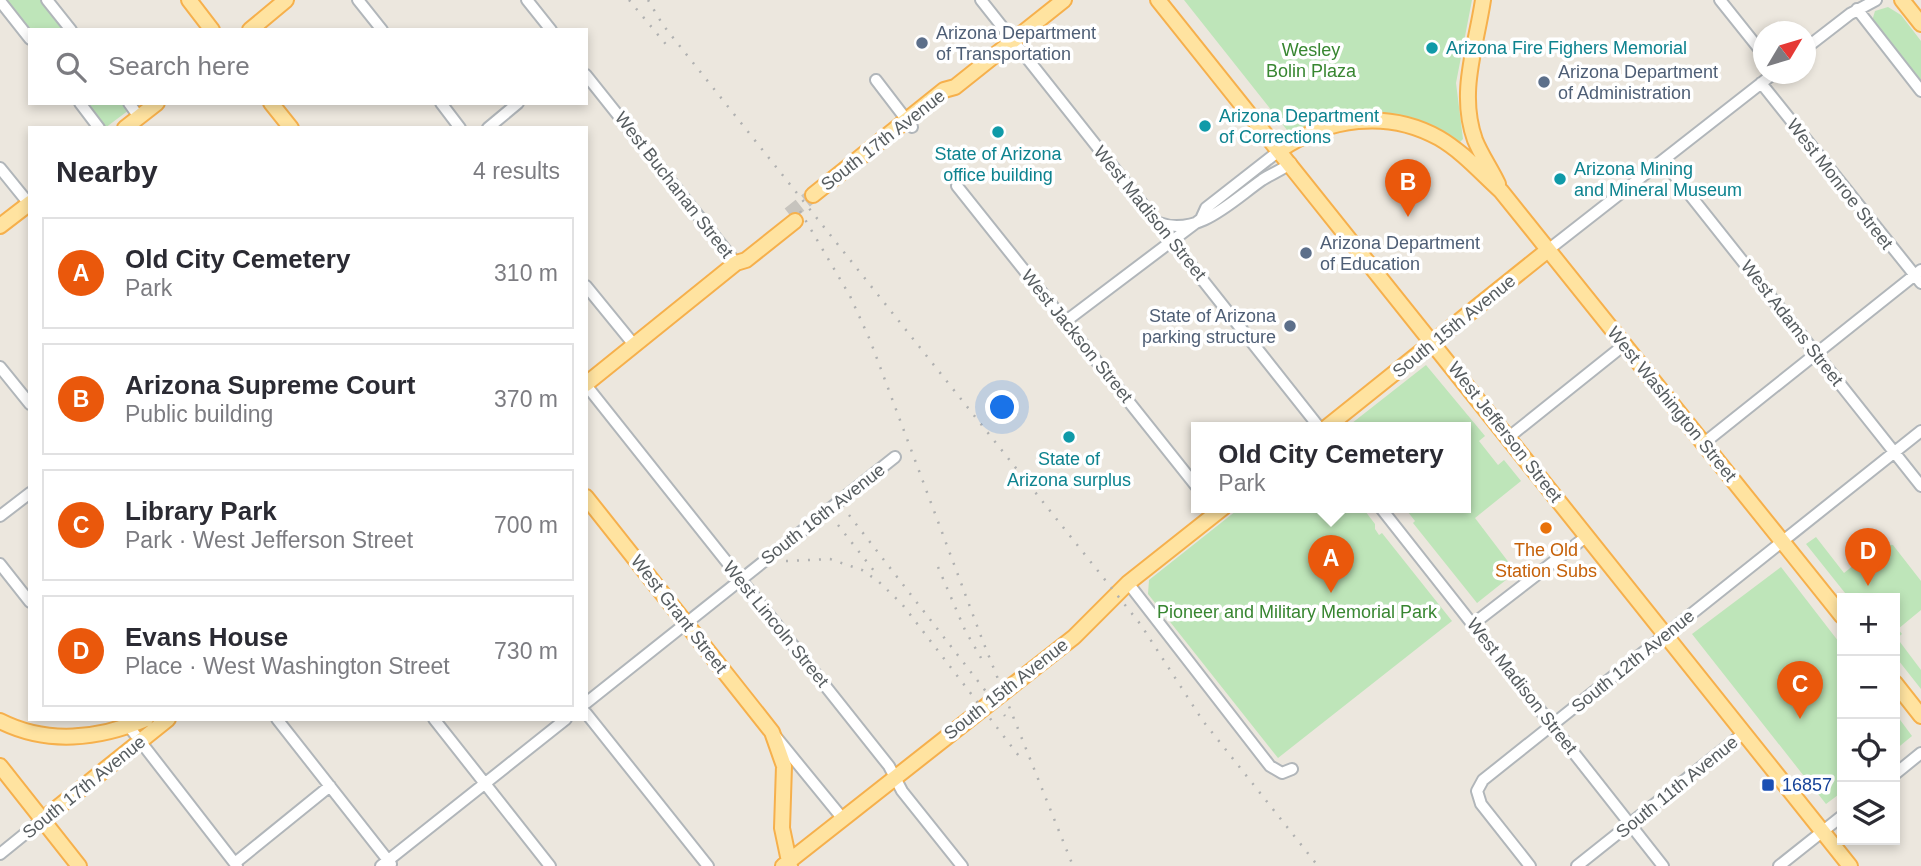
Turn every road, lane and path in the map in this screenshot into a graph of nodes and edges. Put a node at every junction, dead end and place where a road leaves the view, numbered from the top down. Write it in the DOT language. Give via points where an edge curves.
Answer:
graph roads {
  1 [pos="47,0"];
  2 [pos="188,0"];
  3 [pos="286,0"];
  4 [pos="358,0"];
  5 [pos="527,0"];
  6 [pos="981,0"];
  7 [pos="1064,0"];
  8 [pos="1158,0"];
  9 [pos="1483,0"];
  10 [pos="1720,0"];
  11 [pos="1876,0"];
  12 [pos="1902,0"];
  13 [pos="0,1"];
  14 [pos="1857,9"];
  15 [pos="1921,24"];
  16 [pos="69,28"];
  17 [pos="210,28"];
  18 [pos="252,28"];
  19 [pos="380,28"];
  20 [pos="549,28"];
  21 [pos="28,36"];
  22 [pos="1013,40"];
  23 [pos="1816,40"];
  24 [pos="1753,42"];
  25 [pos="588,78"];
  26 [pos="876,80"];
  27 [pos="1760,84"];
  28 [pos="1762,84"];
  29 [pos="1921,91"];
  30 [pos="82,105"];
  31 [pos="130,105"];
  32 [pos="154,105"];
  33 [pos="273,105"];
  34 [pos="443,105"];
  35 [pos="517,105"];
  36 [pos="139,117"];
  37 [pos="910,123"];
  38 [pos="97,126"];
  39 [pos="128,126"];
  40 [pos="289,126"];
  41 [pos="458,126"];
  42 [pos="490,126"];
  43 [pos="1280,150"];
  44 [pos="1663,161"];
  45 [pos="1291,163"];
  46 [pos="0,168"];
  47 [pos="957,186"];
  48 [pos="1501,191"];
  49 [pos="816,199"];
  50 [pos="28,203"];
  51 [pos="28,205"];
  52 [pos="792,218"];
  53 [pos="1201,219"];
  54 [pos="1159,223"];
  55 [pos="0,226"];
  56 [pos="1172,240"];
  57 [pos="1548,250"];
  58 [pos="736,263"];
  59 [pos="1919,276"];
  60 [pos="588,288"];
  61 [pos="1066,321"];
  62 [pos="1434,342"];
  63 [pos="1624,345"];
  64 [pos="635,346"];
  65 [pos="1816,353"];
  66 [pos="0,367"];
  67 [pos="588,382"];
  68 [pos="588,387"];
  69 [pos="28,402"];
  70 [pos="1315,422"];
  71 [pos="1333,422"];
  72 [pos="1921,431"];
  73 [pos="1509,437"];
  74 [pos="1704,443"];
  75 [pos="1895,452"];
  76 [pos="895,457"];
  77 [pos="1191,480"];
  78 [pos="1921,486"];
  79 [pos="28,495"];
  80 [pos="588,500"];
  81 [pos="1213,513"];
  82 [pos="1385,513"];
  83 [pos="0,516"];
  84 [pos="1587,536"];
  85 [pos="1783,541"];
  86 [pos="0,564"];
  87 [pos="740,579"];
  88 [pos="1128,583"];
  89 [pos="28,599"];
  90 [pos="1837,610"];
  91 [pos="686,622"];
  92 [pos="1473,624"];
  93 [pos="1666,634"];
  94 [pos="1900,689"];
  95 [pos="588,701"];
  96 [pos="588,716"];
  97 [pos="1921,716"];
  98 [pos="0,721"];
  99 [pos="166,721"];
  100 [pos="279,721"];
  101 [pos="436,721"];
  102 [pos="564,721"];
  103 [pos="126,723"];
  104 [pos="1553,725"];
  105 [pos="772,732"];
  106 [pos="1744,733"];
  107 [pos="141,742"];
  108 [pos="1921,753"];
  109 [pos="0,765"];
  110 [pos="1292,769"];
  111 [pos="1900,770"];
  112 [pos="895,776"];
  113 [pos="486,784"];
  114 [pos="330,786"];
  115 [pos="843,819"];
  116 [pos="42,820"];
  117 [pos="1837,820"];
  118 [pos="1630,824"];
  119 [pos="1822,832"];
  120 [pos="0,854"];
  121 [pos="387,864"];
  122 [pos="236,865"];
  123 [pos="787,865"];
  124 [pos="79,866"];
  125 [pos="550,866"];
  126 [pos="708,866"];
  127 [pos="962,866"];
  128 [pos="1530,866"];
  129 [pos="1577,866"];
  130 [pos="1663,866"];
  131 [pos="1779,866"];
  132 [pos="1850,866"];
  1 -- 16 [label="street"];
  2 -- 17 [label="main road"];
  3 -- 18 [label="main road"];
  4 -- 19 [label="street"];
  5 -- 20 [label="street"];
  6 -- 22 [label="street, West Madison Street"];
  7 -- 22 [label="main road, South 17th Avenue"];
  8 -- 43 [label="main road, West Jefferson Street"];
  9 -- 48 [label="main road, West Washington Street" via="1469,70 1468,101 1475,139"];
  10 -- 24 [label="street"];
  11 -- 14 [label="street"];
  12 -- 15 [label="main road"];
  13 -- 21 [label="street"];
  14 -- 23 [label="street"];
  14 -- 29 [label="street"];
  22 -- 37 [label="main road, South 17th Avenue" via="955,87 944,90"];
  22 -- 54 [label="street, West Madison Street"];
  25 -- 58 [label="street, West Buchanan Street"];
  26 -- 37 [label="street"];
  27 -- 44 [label="street"];
  28 -- 59 [label="street, West Monroe Street"];
  30 -- 38 [label="street"];
  31 -- 36 [label="street"];
  32 -- 36 [label="main road"];
  33 -- 40 [label="main road"];
  34 -- 41 [label="street"];
  35 -- 42 [label="street"];
  36 -- 39 [label="main road"];
  37 -- 49 [label="main road, South 17th Avenue"];
  43 -- 45 [label="main road, West Jefferson Street"];
  43 -- 48 [label="main road, West Washington Street" via="1324,126 1362,120 1403,124 1454,148"];
  43 -- 53 [label="street" via="1206,208"];
  44 -- 57 [label="street"];
  44 -- 65 [label="street, West Adams Street"];
  45 -- 53 [label="street" via="1213,216"];
  45 -- 62 [label="main road, West Jefferson Street"];
  46 -- 50 [label="street"];
  47 -- 61 [label="street, West Jackson Street"];
  48 -- 57 [label="main road, West Washington Street"];
  51 -- 55 [label="main road"];
  52 -- 58 [label="main road" via="740,254"];
  53 -- 54 [label="street" via="1180,228"];
  53 -- 56 [label="street"];
  54 -- 56 [label="street, West Madison Street"];
  56 -- 61 [label="street"];
  56 -- 70 [label="street, West Madison Street"];
  57 -- 62 [label="main road, South 15th Avenue"];
  57 -- 63 [label="main road, West Washington Street"];
  58 -- 64 [label="main road"];
  59 -- 65 [label="street"];
  60 -- 64 [label="street"];
  61 -- 77 [label="street, West Jackson Street"];
  62 -- 71 [label="main road, South 15th Avenue"];
  62 -- 73 [label="main road, West Jefferson Street"];
  63 -- 73 [label="street"];
  63 -- 74 [label="main road, West Washington Street"];
  64 -- 67 [label="main road"];
  65 -- 74 [label="street"];
  65 -- 75 [label="street, West Adams Street"];
  66 -- 69 [label="street"];
  68 -- 87 [label="street, West Lincoln Street"];
  72 -- 75 [label="street, South 12th Avenue"];
  73 -- 84 [label="main road, West Jefferson Street"];
  74 -- 85 [label="main road, West Washington Street"];
  75 -- 78 [label="street, West Adams Street"];
  75 -- 85 [label="street, South 12th Avenue"];
  76 -- 87 [label="street, South 16th Avenue"];
  79 -- 83 [label="street"];
  80 -- 91 [label="main road, West Grant Street"];
  81 -- 88 [label="main road, South 15th Avenue"];
  82 -- 92 [label="street, West Madison Street"];
  84 -- 92 [label="street"];
  84 -- 93 [label="main road, West Jefferson Street"];
  85 -- 90 [label="main road, West Washington Street"];
  85 -- 93 [label="street, South 12th Avenue"];
  86 -- 89 [label="street"];
  87 -- 91 [label="street, South 16th Avenue"];
  87 -- 112 [label="street, West Lincoln Street"];
  88 -- 110 [label="street" via="1270,766 1282,773"];
  88 -- 112 [label="main road, South 15th Avenue" via="1074,637"];
  91 -- 95 [label="street, South 16th Avenue"];
  91 -- 105 [label="main road, West Grant Street"];
  92 -- 104 [label="street, West Madison Street"];
  93 -- 104 [label="street, South 12th Avenue"];
  93 -- 106 [label="main road, West Jefferson Street"];
  94 -- 97 [label="main road"];
  96 -- 126 [label="street"];
  98 -- 103 [label="main road" via="54,737 103,734"];
  99 -- 107 [label="main road, South 17th Avenue"];
  100 -- 114 [label="street"];
  101 -- 113 [label="street"];
  102 -- 113 [label="street"];
  103 -- 107 [label="street"];
  104 -- 118 [label="street, West Madison Street"];
  104 -- 128 [label="street, South 12th Avenue" via="1483,780 1477,791 1481,804"];
  105 -- 115 [label="street, West Grant Street"];
  105 -- 123 [label="main road, West Grant Street" via="783,766 782,828"];
  106 -- 118 [label="street, South 11th Avenue"];
  106 -- 119 [label="main road, West Jefferson Street"];
  107 -- 116 [label="main road, South 17th Avenue"];
  107 -- 122 [label="street"];
  108 -- 111 [label="street"];
  109 -- 116 [label="main road"];
  112 -- 115 [label="main road, South 15th Avenue"];
  112 -- 127 [label="street, West Lincoln Street"];
  113 -- 121 [label="street"];
  113 -- 125 [label="street"];
  114 -- 121 [label="street"];
  114 -- 122 [label="street"];
  115 -- 123 [label="main road, South 15th Avenue"];
  116 -- 120 [label="street, South 17th Avenue"];
  116 -- 124 [label="main road"];
  117 -- 119 [label="street"];
  118 -- 129 [label="street, South 11th Avenue"];
  118 -- 130 [label="street, West Madison Street"];
  119 -- 131 [label="street"];
  119 -- 132 [label="main road, West Jefferson Street"];
}
